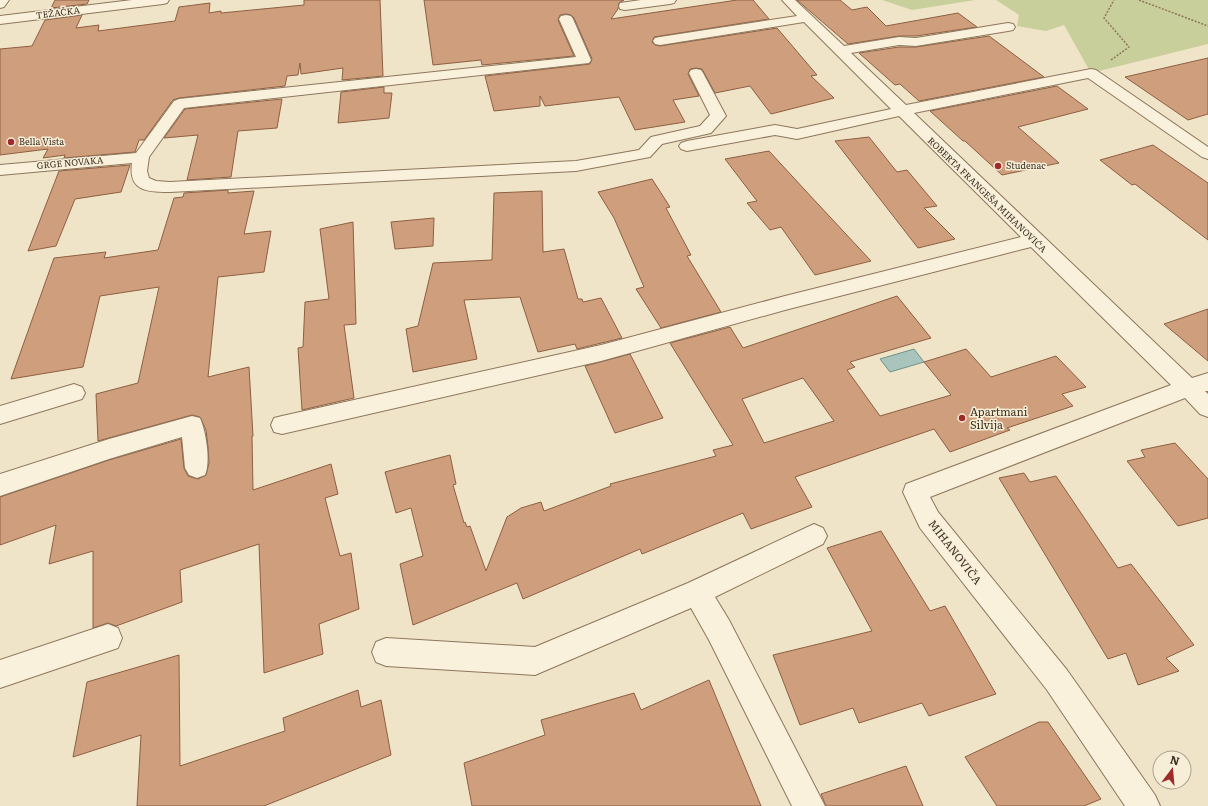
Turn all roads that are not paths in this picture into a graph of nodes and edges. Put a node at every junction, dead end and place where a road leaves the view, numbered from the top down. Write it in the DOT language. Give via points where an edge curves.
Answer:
graph roads {
  1 [pos="3,0"];
  2 [pos="163,0"];
  3 [pos="670,0"];
  4 [pos="788,0"];
  5 [pos="0,4"];
  6 [pos="625,6"];
  7 [pos="807,18"];
  8 [pos="566,19"];
  9 [pos="0,20"];
  10 [pos="1008,27"];
  11 [pos="660,41"];
  12 [pos="841,51"];
  13 [pos="696,73"];
  14 [pos="901,111"];
  15 [pos="644,154"];
  16 [pos="1208,154"];
  17 [pos="141,157"];
  18 [pos="0,170"];
  19 [pos="1033,240"];
  20 [pos="1198,385"];
  21 [pos="74,392"];
  22 [pos="1208,408"];
  23 [pos="0,414"];
  24 [pos="282,425"];
  25 [pos="197,468"];
  26 [pos="0,485"];
  27 [pos="814,536"];
  28 [pos="697,592"];
  29 [pos="108,638"];
  30 [pos="386,652"];
  31 [pos="0,674"];
  32 [pos="809,806"];
  33 [pos="1144,806"];
  1 -- 5 [label="street"];
  2 -- 9 [label="street, TEŽAČKA"];
  3 -- 6 [label="street"];
  4 -- 7 [label="street, ROBERTA FRANGEŠA MIHANOVIĆA"];
  7 -- 11 [label="street"];
  7 -- 12 [label="street, ROBERTA FRANGEŠA MIHANOVIĆA"];
  8 -- 17 [label="street" via="584,60 179,104"];
  10 -- 12 [label="street"];
  12 -- 14 [label="street, ROBERTA FRANGEŠA MIHANOVIĆA"];
  13 -- 15 [label="street" via="718,116 705,130 657,140"];
  14 -- 15 [label="street" via="797,134 775,130"];
  14 -- 16 [label="street" via="1091,73"];
  14 -- 19 [label="street, ROBERTA FRANGEŠA MIHANOVIĆA"];
  15 -- 17 [label="street" via="576,166 170,187 157,187 141,181"];
  17 -- 18 [label="street, GRGE NOVAKA"];
  19 -- 20 [label="street, ROBERTA FRANGEŠA MIHANOVIĆA"];
  19 -- 24 [label="street" via="601,352"];
  20 -- 22 [label="street, ROBERTA FRANGEŠA MIHANOVIĆA"];
  20 -- 33 [label="street, MIHANOVIČA" via="907,496 1057,680"];
  21 -- 23 [label="street"];
  25 -- 26 [label="street" via="192,425"];
  27 -- 28 [label="street"];
  28 -- 30 [label="street" via="535,662"];
  28 -- 32 [label="street"];
  29 -- 31 [label="street"];
}
